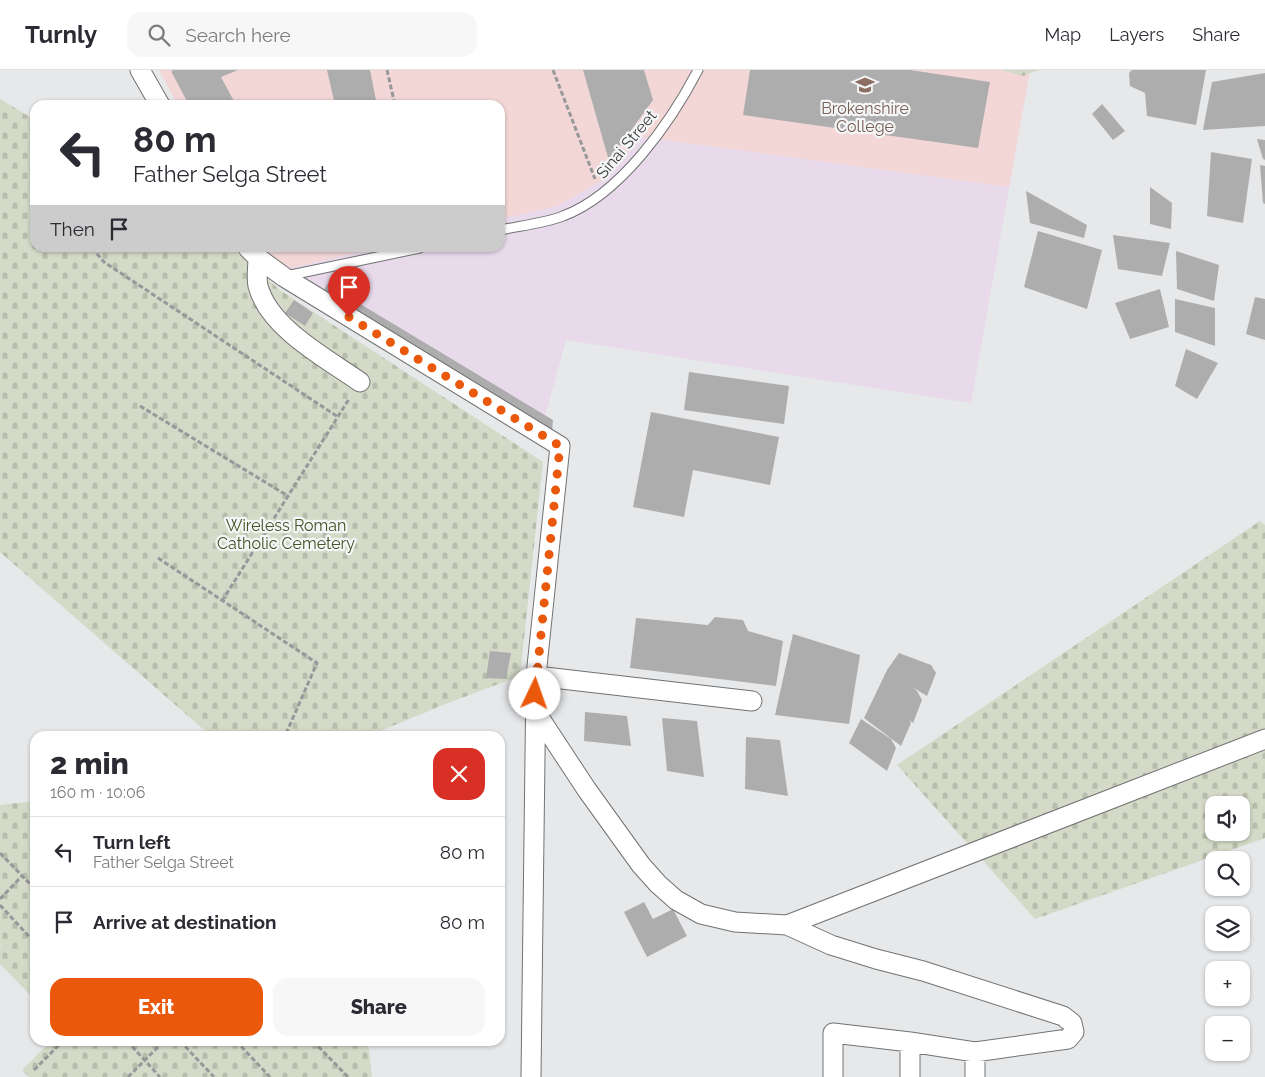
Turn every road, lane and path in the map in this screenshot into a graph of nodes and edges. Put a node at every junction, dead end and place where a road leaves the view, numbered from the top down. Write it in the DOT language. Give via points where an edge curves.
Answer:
graph roads {
  1 [pos="140,70"];
  2 [pos="387,70"];
  3 [pos="553,70"];
  4 [pos="698,70"];
  5 [pos="157,100"];
  6 [pos="394,100"];
  7 [pos="601,196"];
  8 [pos="505,229"];
  9 [pos="95,252"];
  10 [pos="401,252"];
  11 [pos="253,253"];
  12 [pos="284,277"];
  13 [pos="360,382"];
  14 [pos="140,406"];
  15 [pos="338,417"];
  16 [pos="288,496"];
  17 [pos="158,558"];
  18 [pos="222,601"];
  19 [pos="536,676"];
  20 [pos="752,701"];
  21 [pos="535,711"];
  22 [pos="287,731"];
  23 [pos="1265,740"];
  24 [pos="0,853"];
  25 [pos="22,876"];
  26 [pos="30,884"];
  27 [pos="0,899"];
  28 [pos="0,905"];
  29 [pos="787,925"];
  30 [pos="30,938"];
  31 [pos="910,1042"];
  32 [pos="58,1046"];
  33 [pos="132,1046"];
  34 [pos="159,1046"];
  35 [pos="185,1046"];
  36 [pos="241,1046"];
  37 [pos="319,1046"];
  38 [pos="975,1052"];
  39 [pos="145,1060"];
  40 [pos="34,1070"];
  41 [pos="128,1077"];
  42 [pos="160,1077"];
  43 [pos="214,1077"];
  44 [pos="270,1077"];
  45 [pos="348,1077"];
  46 [pos="531,1077"];
  47 [pos="833,1077"];
  48 [pos="910,1077"];
  49 [pos="975,1077"];
  1 -- 5 [label="street"];
  2 -- 6 [label="path"];
  3 -- 7 [label="path"];
  4 -- 7 [label="lane, Sinai Street" via="665,123 630,168"];
  7 -- 8 [label="lane, Sinai Street" via="563,216"];
  9 -- 15 [label="path" via="104,262"];
  10 -- 12 [label="lane"];
  11 -- 12 [label="street"];
  11 -- 13 [label="street" via="258,285 269,310 287,330"];
  12 -- 19 [label="street" via="560,446"];
  13 -- 15 [label="path"];
  14 -- 16 [label="path"];
  15 -- 16 [label="path"];
  16 -- 18 [label="path"];
  17 -- 18 [label="path"];
  18 -- 22 [label="path" via="317,663"];
  19 -- 20 [label="street"];
  19 -- 21 [label="street"];
  21 -- 29 [label="street" via="618,835 670,894 701,914 735,922"];
  21 -- 46 [label="street"];
  23 -- 29 [label="street"];
  24 -- 25 [label="path"];
  25 -- 26 [label="path"];
  25 -- 27 [label="path"];
  28 -- 30 [label="path"];
  29 -- 38 [label="street" via="831,945 923,971 1062,1016 1072,1023 1074,1032 1068,1039"];
  31 -- 38 [label="street"];
  31 -- 47 [label="street" via="833,1033"];
  31 -- 48 [label="street"];
  32 -- 40 [label="path"];
  33 -- 39 [label="path"];
  34 -- 39 [label="path"];
  35 -- 43 [label="path"];
  36 -- 44 [label="path"];
  37 -- 45 [label="path"];
  38 -- 49 [label="street"];
  39 -- 41 [label="path"];
  39 -- 42 [label="path"];
}
